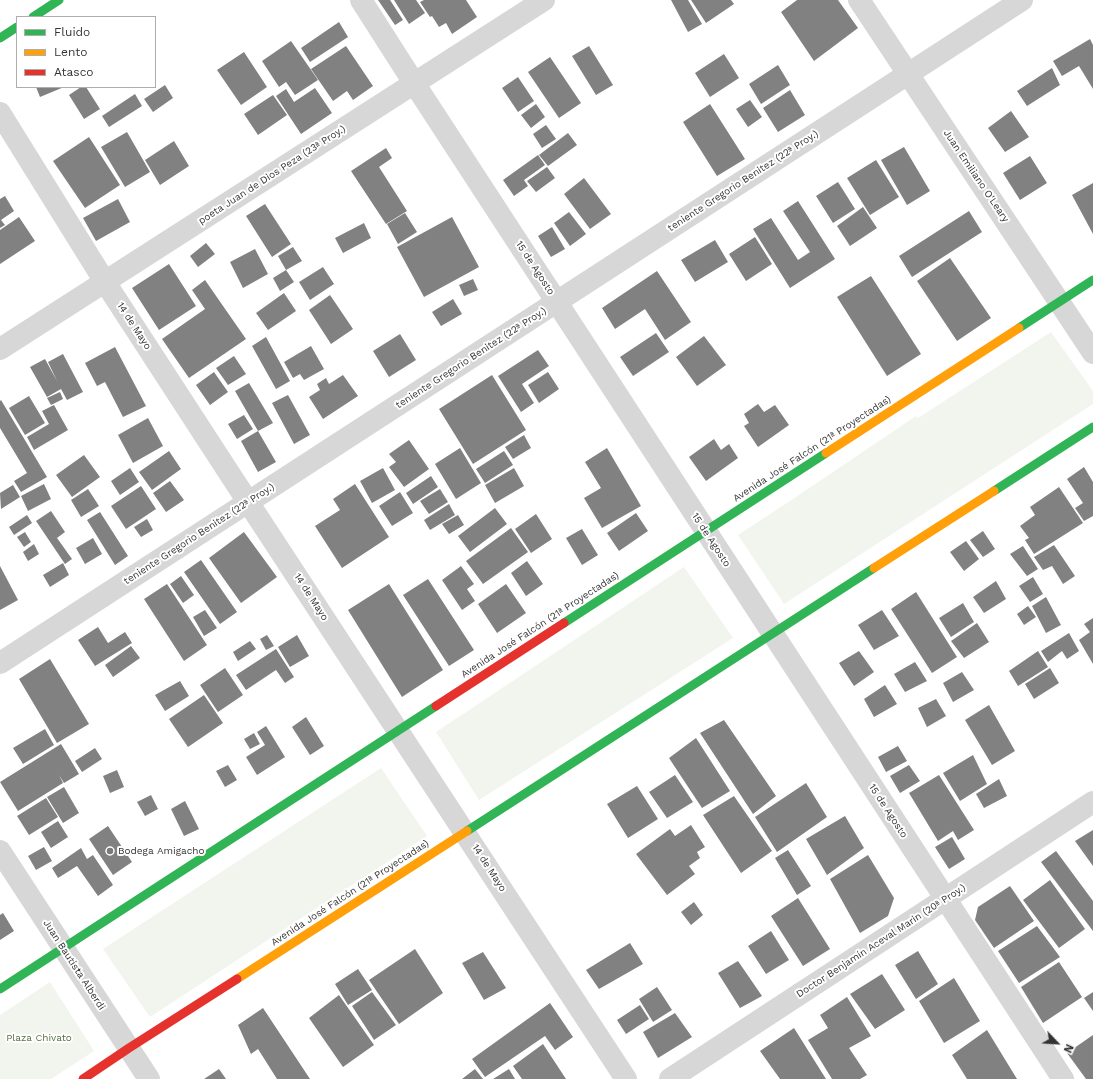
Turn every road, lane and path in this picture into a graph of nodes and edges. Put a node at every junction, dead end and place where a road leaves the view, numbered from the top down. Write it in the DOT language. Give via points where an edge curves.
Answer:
graph roads {
  1 [pos="59,0"];
  2 [pos="361,0"];
  3 [pos="544,0"];
  4 [pos="859,0"];
  5 [pos="1022,0"];
  6 [pos="35,16"];
  7 [pos="16,28"];
  8 [pos="0,38"];
  9 [pos="908,74"];
  10 [pos="414,84"];
  11 [pos="0,113"];
  12 [pos="1093,280"];
  13 [pos="106,282"];
  14 [pos="557,302"];
  15 [pos="1059,302"];
  16 [pos="0,349"];
  17 [pos="1093,353"];
  18 [pos="1093,427"];
  19 [pos="248,502"];
  20 [pos="706,531"];
  21 [pos="773,634"];
  22 [pos="0,663"];
  23 [pos="398,730"];
  24 [pos="1093,802"];
  25 [pos="465,832"];
  26 [pos="0,851"];
  27 [pos="945,899"];
  28 [pos="63,948"];
  29 [pos="0,989"];
  30 [pos="129,1048"];
  31 [pos="83,1079"];
  32 [pos="149,1079"];
  33 [pos="626,1079"];
  34 [pos="670,1079"];
  35 [pos="1063,1079"];
  1 -- 6 [label="main road"];
  2 -- 10 [label="street, 15 de Agosto"];
  3 -- 10 [label="street, poeta Juan de Dios Peza (23ª Proy.)"];
  4 -- 9 [label="street, Juan Emiliano O'Leary"];
  5 -- 9 [label="street, teniente Gregorio Benitez (22ª Proy.)"];
  7 -- 8 [label="main road"];
  9 -- 14 [label="street, teniente Gregorio Benitez (22ª Proy.)"];
  9 -- 15 [label="street, Juan Emiliano O'Leary"];
  10 -- 13 [label="street, poeta Juan de Dios Peza (23ª Proy.)"];
  10 -- 14 [label="street, 15 de Agosto"];
  11 -- 13 [label="street, 14 de Mayo"];
  12 -- 15 [label="main road, Avenida José Falcón (21ª Proyectadas)"];
  13 -- 16 [label="street, poeta Juan de Dios Peza (23ª Proy.)"];
  13 -- 19 [label="street, 14 de Mayo"];
  14 -- 19 [label="street, teniente Gregorio Benitez (22ª Proy.)"];
  14 -- 20 [label="street, 15 de Agosto"];
  15 -- 17 [label="street, Juan Emiliano O'Leary"];
  15 -- 20 [label="main road, Avenida José Falcón (21ª Proyectadas)"];
  18 -- 21 [label="main road, Avenida José Falcón (21ª Proyectadas)"];
  19 -- 22 [label="street, teniente Gregorio Benitez (22ª Proy.)"];
  19 -- 23 [label="street, 14 de Mayo"];
  20 -- 21 [label="street, 15 de Agosto"];
  20 -- 23 [label="main road, Avenida José Falcón (21ª Proyectadas)"];
  21 -- 25 [label="main road, Avenida José Falcón (21ª Proyectadas)"];
  21 -- 27 [label="street, 15 de Agosto"];
  23 -- 25 [label="street, 14 de Mayo"];
  23 -- 28 [label="main road, Avenida José Falcón (21ª Proyectadas)"];
  24 -- 27 [label="street, Doctor Benjamín Aceval Marin (20ª Proy.)"];
  25 -- 30 [label="main road, Avenida José Falcón (21ª Proyectadas)"];
  25 -- 33 [label="street, 14 de Mayo"];
  26 -- 28 [label="street, Juan Bautista Alberdi"];
  27 -- 34 [label="street, Doctor Benjamín Aceval Marin (20ª Proy.)"];
  27 -- 35 [label="street, 15 de Agosto"];
  28 -- 29 [label="main road, Avenida José Falcón (21ª Proyectadas)"];
  28 -- 30 [label="street, Juan Bautista Alberdi"];
  30 -- 31 [label="main road, Avenida José Falcón (21ª Proyectadas)"];
  30 -- 32 [label="street, Juan Bautista Alberdi"];
}
